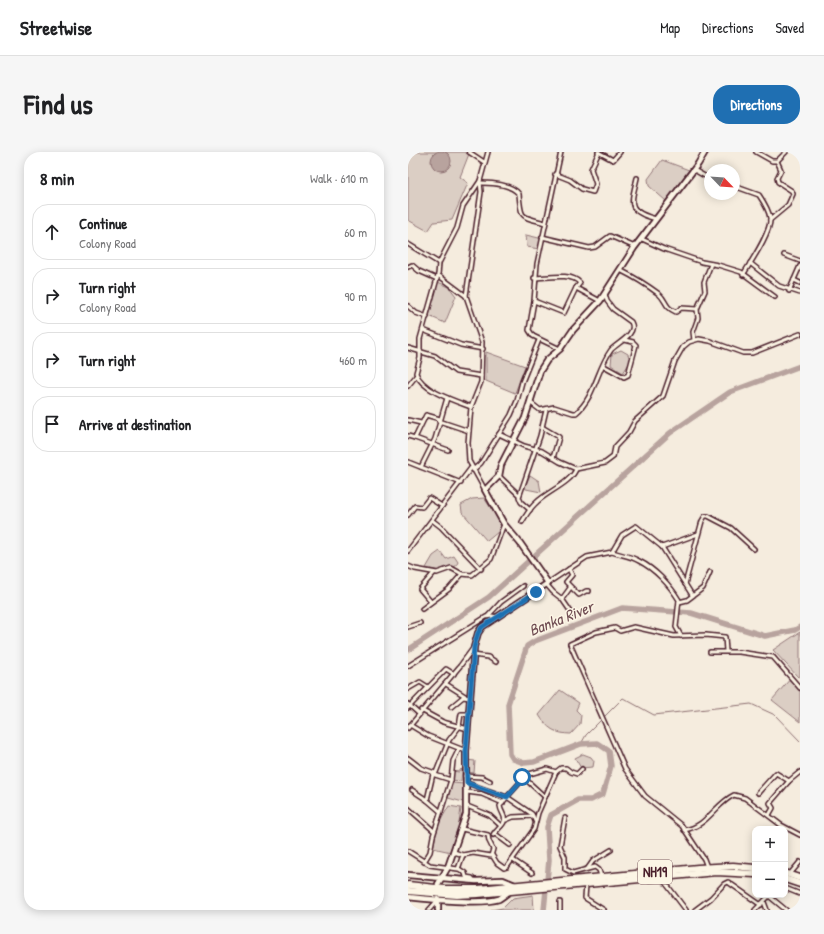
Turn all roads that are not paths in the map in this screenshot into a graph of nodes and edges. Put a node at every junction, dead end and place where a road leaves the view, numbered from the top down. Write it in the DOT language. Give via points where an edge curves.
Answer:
graph roads {
  1 [pos="469,152"];
  2 [pos="488,152"];
  3 [pos="561,152"];
  4 [pos="599,152"];
  5 [pos="620,152"];
  6 [pos="756,152"];
  7 [pos="786,152"];
  8 [pos="703,153"];
  9 [pos="777,161"];
  10 [pos="484,162"];
  11 [pos="694,170"];
  12 [pos="555,174"];
  13 [pos="704,176"];
  14 [pos="637,178"];
  15 [pos="481,182"];
  16 [pos="740,188"];
  17 [pos="656,219"];
  18 [pos="770,220"];
  19 [pos="545,223"];
  20 [pos="542,236"];
  21 [pos="642,239"];
  22 [pos="408,244"];
  23 [pos="635,247"];
  24 [pos="784,255"];
  25 [pos="800,261"];
  26 [pos="439,263"];
  27 [pos="750,263"];
  28 [pos="711,264"];
  29 [pos="800,266"];
  30 [pos="408,267"];
  31 [pos="620,270"];
  32 [pos="743,275"];
  33 [pos="437,277"];
  34 [pos="534,278"];
  35 [pos="794,280"];
  36 [pos="800,282"];
  37 [pos="576,288"];
  38 [pos="789,291"];
  39 [pos="800,293"];
  40 [pos="605,294"];
  41 [pos="466,296"];
  42 [pos="775,298"];
  43 [pos="534,301"];
  44 [pos="600,301"];
  45 [pos="408,306"];
  46 [pos="697,310"];
  47 [pos="427,317"];
  48 [pos="423,330"];
  49 [pos="800,334"];
  50 [pos="540,340"];
  51 [pos="625,340"];
  52 [pos="694,340"];
  53 [pos="408,348"];
  54 [pos="483,349"];
  55 [pos="560,349"];
  56 [pos="420,352"];
  57 [pos="604,366"];
  58 [pos="416,376"];
  59 [pos="481,376"];
  60 [pos="408,386"];
  61 [pos="447,398"];
  62 [pos="531,403"];
  63 [pos="471,407"];
  64 [pos="546,410"];
  65 [pos="408,420"];
  66 [pos="440,420"];
  67 [pos="421,423"];
  68 [pos="542,427"];
  69 [pos="469,431"];
  70 [pos="499,434"];
  71 [pos="408,436"];
  72 [pos="415,438"];
  73 [pos="513,440"];
  74 [pos="433,446"];
  75 [pos="534,449"];
  76 [pos="448,450"];
  77 [pos="553,458"];
  78 [pos="408,462"];
  79 [pos="421,467"];
  80 [pos="472,469"];
  81 [pos="576,469"];
  82 [pos="499,476"];
  83 [pos="461,483"];
  84 [pos="485,490"];
  85 [pos="519,495"];
  86 [pos="442,506"];
  87 [pos="530,510"];
  88 [pos="408,515"];
  89 [pos="432,520"];
  90 [pos="522,522"];
  91 [pos="504,524"];
  92 [pos="698,534"];
  93 [pos="662,547"];
  94 [pos="754,549"];
  95 [pos="408,551"];
  96 [pos="612,552"];
  97 [pos="409,568"];
  98 [pos="481,569"];
  99 [pos="569,569"];
  100 [pos="710,572"];
  101 [pos="434,573"];
  102 [pos="462,574"];
  103 [pos="547,584"];
  104 [pos="685,584"];
  105 [pos="523,586"];
  106 [pos="570,588"];
  107 [pos="589,591"];
  108 [pos="692,595"];
  109 [pos="562,599"];
  110 [pos="431,602"];
  111 [pos="680,603"];
  112 [pos="422,609"];
  113 [pos="573,615"];
  114 [pos="486,617"];
  115 [pos="497,617"];
  116 [pos="420,623"];
  117 [pos="408,628"];
  118 [pos="681,636"];
  119 [pos="474,647"];
  120 [pos="726,651"];
  121 [pos="710,652"];
  122 [pos="473,655"];
  123 [pos="496,662"];
  124 [pos="408,666"];
  125 [pos="454,674"];
  126 [pos="446,684"];
  127 [pos="428,687"];
  128 [pos="800,688"];
  129 [pos="408,689"];
  130 [pos="465,696"];
  131 [pos="470,698"];
  132 [pos="409,706"];
  133 [pos="451,707"];
  134 [pos="420,712"];
  135 [pos="469,714"];
  136 [pos="409,727"];
  137 [pos="459,727"];
  138 [pos="468,729"];
  139 [pos="448,744"];
  140 [pos="459,749"];
  141 [pos="466,751"];
  142 [pos="408,758"];
  143 [pos="582,769"];
  144 [pos="556,772"];
  145 [pos="800,772"];
  146 [pos="434,774"];
  147 [pos="465,776"];
  148 [pos="524,778"];
  149 [pos="451,780"];
  150 [pos="490,781"];
  151 [pos="789,782"];
  152 [pos="467,783"];
  153 [pos="412,790"];
  154 [pos="467,792"];
  155 [pos="758,793"];
  156 [pos="507,797"];
  157 [pos="545,797"];
  158 [pos="427,800"];
  159 [pos="503,803"];
  160 [pos="467,806"];
  161 [pos="408,808"];
  162 [pos="441,812"];
  163 [pos="769,815"];
  164 [pos="533,816"];
  165 [pos="565,818"];
  166 [pos="506,820"];
  167 [pos="535,821"];
  168 [pos="501,826"];
  169 [pos="462,829"];
  170 [pos="684,830"];
  171 [pos="434,831"];
  172 [pos="494,833"];
  173 [pos="800,835"];
  174 [pos="490,836"];
  175 [pos="510,845"];
  176 [pos="611,850"];
  177 [pos="408,851"];
  178 [pos="454,852"];
  179 [pos="463,855"];
  180 [pos="492,855"];
  181 [pos="513,860"];
  182 [pos="424,862"];
  183 [pos="800,862"];
  184 [pos="448,867"];
  185 [pos="707,867"];
  186 [pos="588,868"];
  187 [pos="752,868"];
  188 [pos="459,869"];
  189 [pos="532,873"];
  190 [pos="752,874"];
  191 [pos="788,874"];
  192 [pos="408,875"];
  193 [pos="601,876"];
  194 [pos="788,876"];
  195 [pos="661,877"];
  196 [pos="788,877"];
  197 [pos="440,878"];
  198 [pos="800,878"];
  199 [pos="474,881"];
  200 [pos="438,884"];
  201 [pos="555,884"];
  202 [pos="800,884"];
  203 [pos="516,885"];
  204 [pos="586,885"];
  205 [pos="408,886"];
  206 [pos="524,887"];
  207 [pos="788,889"];
  208 [pos="408,891"];
  209 [pos="509,892"];
  210 [pos="800,894"];
  211 [pos="408,897"];
  212 [pos="767,898"];
  213 [pos="771,898"];
  214 [pos="438,900"];
  215 [pos="560,902"];
  216 [pos="764,902"];
  217 [pos="761,905"];
  218 [pos="408,907"];
  219 [pos="411,910"];
  220 [pos="429,910"];
  221 [pos="438,910"];
  222 [pos="560,910"];
  223 [pos="604,910"];
  224 [pos="686,910"];
  225 [pos="695,910"];
  226 [pos="755,910"];
  227 [pos="767,910"];
  228 [pos="786,910"];
  1 -- 10 [label="street"];
  2 -- 10 [label="street"];
  3 -- 12 [label="street"];
  4 -- 5 [label="street" via="613,160"];
  4 -- 12 [label="street" via="591,169 596,184 593,192"];
  6 -- 9 [label="street"];
  7 -- 9 [label="street"];
  8 -- 11 [label="main road"];
  9 -- 18 [label="street" via="781,170 778,182 793,194 790,203"];
  10 -- 15 [label="street"];
  11 -- 13 [label="street"];
  11 -- 17 [label="main road"];
  12 -- 19 [label="street"];
  14 -- 17 [label="street" via="633,207 640,215"];
  15 -- 19 [label="street" via="516,190 519,194 520,211 524,216"];
  15 -- 26 [label="street" via="464,206 457,228"];
  15 -- 41 [label="street"];
  16 -- 18 [label="street" via="759,195"];
  17 -- 21 [label="main road"];
  18 -- 27 [label="street"];
  19 -- 20 [label="street"];
  20 -- 23 [label="street" via="589,248 610,236"];
  20 -- 34 [label="street"];
  21 -- 23 [label="main road"];
  21 -- 28 [label="street" via="664,250"];
  22 -- 26 [label="street"];
  23 -- 31 [label="main road"];
  24 -- 25 [label="street"];
  26 -- 33 [label="street"];
  27 -- 32 [label="street"];
  27 -- 38 [label="street"];
  28 -- 32 [label="street"];
  28 -- 46 [label="street" via="704,282 705,291"];
  29 -- 35 [label="street"];
  30 -- 33 [label="street" via="412,265 419,272"];
  31 -- 40 [label="main road"];
  31 -- 46 [label="street" via="663,298 665,305 670,309 676,312 681,308"];
  32 -- 42 [label="street"];
  33 -- 41 [label="street"];
  33 -- 47 [label="street"];
  34 -- 37 [label="street" via="571,277 580,283"];
  34 -- 43 [label="street"];
  35 -- 36 [label="street"];
  35 -- 38 [label="street"];
  37 -- 43 [label="street" via="564,313"];
  37 -- 44 [label="street"];
  38 -- 39 [label="street"];
  40 -- 44 [label="main road"];
  40 -- 51 [label="street" via="613,310 633,325"];
  41 -- 54 [label="street"];
  43 -- 50 [label="street" via="529,330"];
  44 -- 55 [label="main road" via="572,330"];
  45 -- 47 [label="street" via="416,313"];
  46 -- 52 [label="street"];
  47 -- 48 [label="street"];
  48 -- 54 [label="street" via="461,345"];
  48 -- 56 [label="street"];
  49 -- 52 [label="street" via="752,353 743,353 710,341"];
  50 -- 55 [label="street"];
  50 -- 70 [label="street" via="514,407"];
  51 -- 57 [label="street" via="612,350"];
  51 -- 57 [label="street" via="636,345 628,375 624,377"];
  52 -- 81 [label="street" via="679,352 664,396 635,421 615,447 611,459 605,463"];
  53 -- 56 [label="street"];
  54 -- 59 [label="street"];
  55 -- 62 [label="main road" via="547,360 540,371"];
  56 -- 58 [label="street"];
  56 -- 59 [label="street" via="435,356 456,372"];
  57 -- 64 [label="street" via="584,405 576,413 554,407"];
  58 -- 60 [label="street"];
  58 -- 61 [label="street" via="434,392"];
  59 -- 63 [label="street"];
  61 -- 63 [label="street"];
  61 -- 66 [label="street"];
  62 -- 64 [label="street" via="540,410"];
  62 -- 73 [label="main road"];
  63 -- 69 [label="street"];
  64 -- 68 [label="street"];
  65 -- 67 [label="street"];
  66 -- 67 [label="street" via="427,414"];
  66 -- 69 [label="street"];
  66 -- 74 [label="street"];
  67 -- 72 [label="street"];
  68 -- 75 [label="street"];
  68 -- 77 [label="street" via="559,437"];
  69 -- 80 [label="street" via="468,455"];
  70 -- 73 [label="street"];
  70 -- 80 [label="street" via="481,463"];
  71 -- 72 [label="street"];
  72 -- 74 [label="street"];
  73 -- 75 [label="street"];
  73 -- 82 [label="main road" via="501,465"];
  74 -- 76 [label="street"];
  74 -- 79 [label="street"];
  75 -- 77 [label="street"];
  75 -- 85 [label="street" via="531,466"];
  77 -- 81 [label="street"];
  78 -- 79 [label="street"];
  79 -- 83 [label="street"];
  80 -- 83 [label="street"];
  80 -- 84 [label="street"];
  81 -- 87 [label="street" via="573,475 538,500"];
  82 -- 84 [label="main road"];
  82 -- 85 [label="street"];
  83 -- 86 [label="street"];
  84 -- 91 [label="main road"];
  85 -- 87 [label="street" via="521,502"];
  86 -- 88 [label="street" via="429,498 422,507 415,506"];
  86 -- 89 [label="street"];
  87 -- 90 [label="street"];
  89 -- 95 [label="street"];
  89 -- 98 [label="street"];
  91 -- 98 [label="street" via="491,559"];
  91 -- 103 [label="main road"];
  92 -- 93 [label="street"];
  92 -- 94 [label="street" via="703,519 708,516 731,528"];
  92 -- 104 [label="street"];
  93 -- 96 [label="street" via="636,526 627,531"];
  93 -- 104 [label="street"];
  96 -- 99 [label="street" via="591,555"];
  96 -- 111 [label="street" via="638,560 648,567 667,584"];
  97 -- 101 [label="street"];
  98 -- 102 [label="street" via="472,575"];
  99 -- 103 [label="street"];
  99 -- 106 [label="street" via="572,575 566,582"];
  100 -- 108 [label="street" via="703,588"];
  101 -- 102 [label="street" via="451,568"];
  101 -- 110 [label="street" via="420,589"];
  102 -- 110 [label="street" via="449,589"];
  103 -- 109 [label="street"];
  103 -- 115 [label="main road"];
  104 -- 108 [label="street"];
  105 -- 114 [label="street"];
  106 -- 107 [label="street" via="578,595"];
  106 -- 109 [label="street"];
  108 -- 111 [label="street"];
  109 -- 113 [label="street"];
  110 -- 112 [label="street"];
  111 -- 118 [label="street" via="676,628"];
  114 -- 115 [label="street"];
  114 -- 124 [label="street"];
  115 -- 119 [label="main road" via="480,629"];
  116 -- 117 [label="street"];
  118 -- 120 [label="street" via="725,637"];
  118 -- 170 [label="street" via="634,627 620,632 616,628 601,630 570,642 570,646 627,772 645,796"];
  119 -- 122 [label="main road"];
  119 -- 125 [label="street"];
  120 -- 121 [label="street"];
  120 -- 128 [label="street" via="773,658"];
  122 -- 123 [label="street" via="488,657"];
  122 -- 131 [label="main road"];
  125 -- 126 [label="street"];
  125 -- 127 [label="street" via="446,669"];
  126 -- 130 [label="street"];
  126 -- 134 [label="street"];
  127 -- 129 [label="street" via="420,682"];
  127 -- 132 [label="street"];
  130 -- 131 [label="street"];
  130 -- 133 [label="street"];
  131 -- 135 [label="main road"];
  132 -- 134 [label="street"];
  134 -- 136 [label="street"];
  134 -- 137 [label="street"];
  135 -- 137 [label="street" via="462,714"];
  135 -- 138 [label="main road"];
  136 -- 139 [label="street"];
  137 -- 138 [label="street"];
  137 -- 139 [label="street"];
  138 -- 141 [label="main road"];
  139 -- 140 [label="street"];
  139 -- 146 [label="street"];
  140 -- 141 [label="street"];
  140 -- 149 [label="street" via="453,761"];
  141 -- 147 [label="main road"];
  142 -- 146 [label="street"];
  143 -- 144 [label="street" via="578,774 564,767"];
  144 -- 148 [label="street" via="540,770 522,775"];
  144 -- 157 [label="street"];
  145 -- 151 [label="street"];
  146 -- 149 [label="street"];
  146 -- 158 [label="street"];
  147 -- 150 [label="street" via="482,777"];
  147 -- 152 [label="main road"];
  148 -- 156 [label="street"];
  148 -- 157 [label="street"];
  149 -- 162 [label="street"];
  151 -- 155 [label="street" via="776,773"];
  151 -- 163 [label="street" via="770,803 774,808"];
  152 -- 154 [label="main road"];
  152 -- 156 [label="street"];
  153 -- 158 [label="street"];
  154 -- 159 [label="street" via="482,794"];
  154 -- 160 [label="main road"];
  156 -- 159 [label="street"];
  156 -- 164 [label="street"];
  157 -- 167 [label="street"];
  158 -- 162 [label="street"];
  159 -- 166 [label="street" via="500,808"];
  160 -- 168 [label="street" via="489,815"];
  160 -- 169 [label="main road"];
  161 -- 171 [label="street"];
  162 -- 171 [label="street"];
  163 -- 170 [label="street" via="745,798 734,795 702,823"];
  163 -- 173 [label="street"];
  164 -- 166 [label="street"];
  164 -- 167 [label="street"];
  165 -- 186 [label="street" via="560,842 566,869 573,873"];
  166 -- 168 [label="street"];
  167 -- 181 [label="street" via="531,834"];
  168 -- 172 [label="street"];
  169 -- 174 [label="street"];
  169 -- 178 [label="main road"];
  170 -- 185 [label="street"];
  171 -- 182 [label="street" via="430,852"];
  172 -- 174 [label="street"];
  172 -- 175 [label="street"];
  174 -- 180 [label="street"];
  176 -- 186 [label="street" via="593,861"];
  177 -- 182 [label="street"];
  178 -- 179 [label="street"];
  178 -- 184 [label="main road"];
  179 -- 180 [label="street"];
  179 -- 188 [label="street"];
  180 -- 181 [label="street" via="504,868"];
  181 -- 189 [label="street"];
  182 -- 184 [label="street"];
  183 -- 191 [label="street"];
  184 -- 188 [label="street"];
  184 -- 197 [label="main road"];
  185 -- 187 [label="highway, NH19"];
  185 -- 193 [label="highway, NH19"];
  186 -- 193 [label="street" via="598,868"];
  188 -- 199 [label="street"];
  190 -- 195 [label="highway, NH19" via="716,872"];
  192 -- 197 [label="main road"];
  193 -- 201 [label="highway, NH19"];
  194 -- 198 [label="highway"];
  195 -- 204 [label="highway, NH19"];
  195 -- 224 [label="street"];
  196 -- 202 [label="highway"];
  197 -- 199 [label="main road"];
  197 -- 200 [label="main road"];
  199 -- 203 [label="main road" via="503,880"];
  201 -- 204 [label="highway, NH19"];
  201 -- 206 [label="highway, NH19"];
  203 -- 205 [label="highway, NH19" via="464,889"];
  203 -- 206 [label="highway, NH19"];
  204 -- 223 [label="street" via="585,898"];
  206 -- 209 [label="highway, NH19"];
  207 -- 210 [label="street"];
  208 -- 209 [label="highway, NH19" via="457,895"];
  209 -- 214 [label="main road" via="497,900"];
  211 -- 214 [label="main road"];
  212 -- 216 [label="street"];
  213 -- 228 [label="street"];
  214 -- 220 [label="street"];
  214 -- 221 [label="main road"];
  215 -- 222 [label="street"];
  216 -- 217 [label="street"];
  216 -- 227 [label="street"];
  217 -- 225 [label="street" via="728,882"];
  217 -- 226 [label="street"];
  218 -- 219 [label="street"];
}
